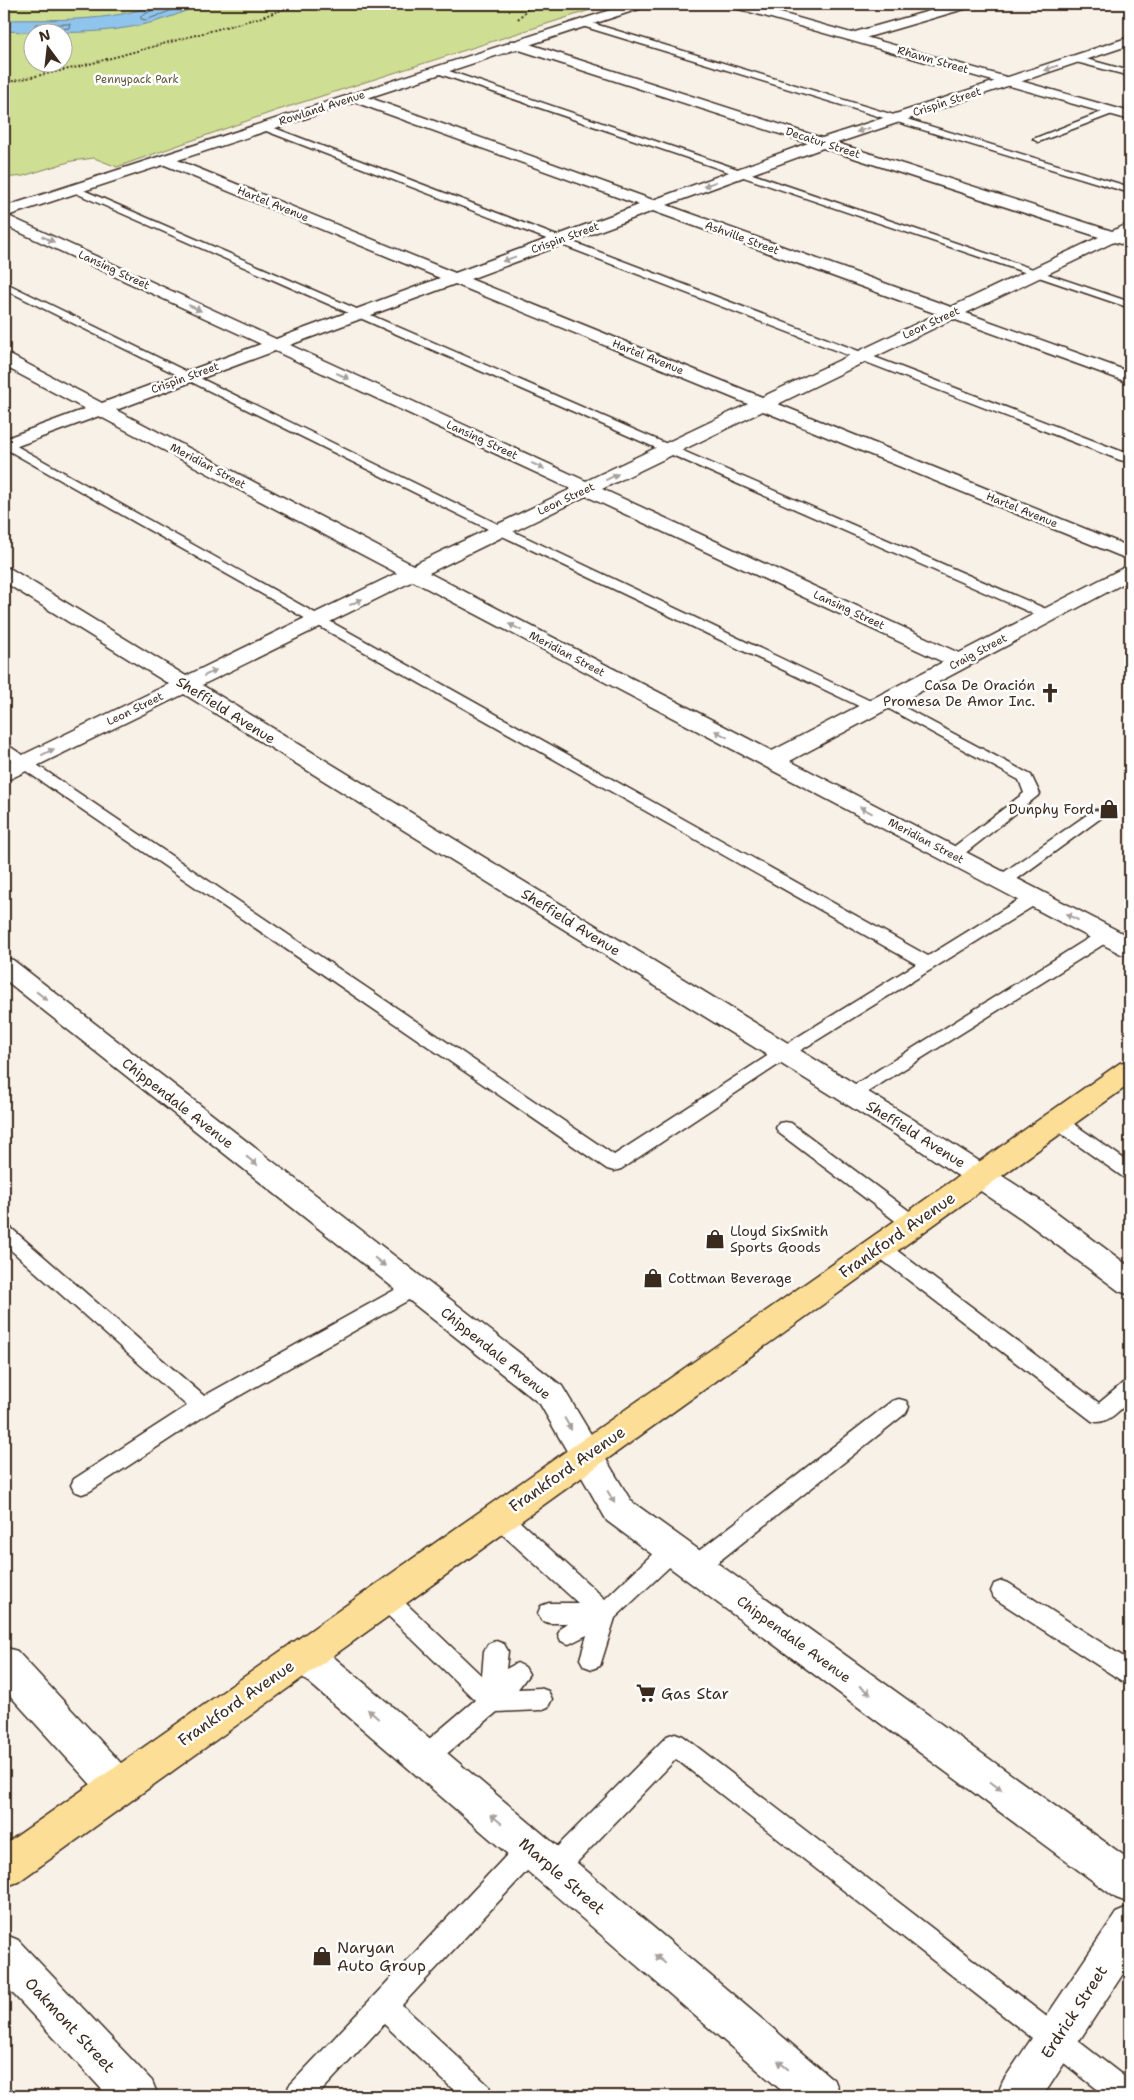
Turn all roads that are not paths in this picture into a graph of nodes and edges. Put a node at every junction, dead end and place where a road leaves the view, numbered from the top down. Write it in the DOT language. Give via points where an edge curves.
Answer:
graph roads {
  1 [pos="641,4"];
  2 [pos="736,4"];
  3 [pos="968,4"];
  4 [pos="582,23"];
  5 [pos="853,37"];
  6 [pos="1130,41"];
  7 [pos="515,44"];
  8 [pos="1075,59"];
  9 [pos="438,70"];
  10 [pos="1130,74"];
  11 [pos="1010,82"];
  12 [pos="354,97"];
  13 [pos="1112,111"];
  14 [pos="1130,116"];
  15 [pos="898,118"];
  16 [pos="264,127"];
  17 [pos="1038,139"];
  18 [pos="822,143"];
  19 [pos="165,160"];
  20 [pos="740,174"];
  21 [pos="74,189"];
  22 [pos="1130,190"];
  23 [pos="652,206"];
  24 [pos="4,212"];
  25 [pos="4,219"];
  26 [pos="1130,228"];
  27 [pos="1111,236"];
  28 [pos="561,240"];
  29 [pos="1130,242"];
  30 [pos="1037,273"];
  31 [pos="456,279"];
  32 [pos="4,285"];
  33 [pos="1130,305"];
  34 [pos="360,314"];
  35 [pos="951,314"];
  36 [pos="275,345"];
  37 [pos="860,357"];
  38 [pos="4,359"];
  39 [pos="191,376"];
  40 [pos="1130,378"];
  41 [pos="762,404"];
  42 [pos="99,409"];
  43 [pos="4,444"];
  44 [pos="669,449"];
  45 [pos="1130,453"];
  46 [pos="588,489"];
  47 [pos="500,530"];
  48 [pos="1130,554"];
  49 [pos="1130,572"];
  50 [pos="4,573"];
  51 [pos="414,573"];
  52 [pos="1048,615"];
  53 [pos="318,620"];
  54 [pos="960,662"];
  55 [pos="186,685"];
  56 [pos="878,704"];
  57 [pos="4,748"];
  58 [pos="772,761"];
  59 [pos="24,763"];
  60 [pos="4,773"];
  61 [pos="1096,815"];
  62 [pos="953,855"];
  63 [pos="1003,881"];
  64 [pos="1034,898"];
  65 [pos="1106,935"];
  66 [pos="1130,948"];
  67 [pos="928,963"];
  68 [pos="4,966"];
  69 [pos="784,1053"];
  70 [pos="1128,1075"];
  71 [pos="852,1094"];
  72 [pos="1058,1122"];
  73 [pos="785,1128"];
  74 [pos="1130,1172"];
  75 [pos="981,1176"];
  76 [pos="913,1224"];
  77 [pos="4,1233"];
  78 [pos="880,1248"];
  79 [pos="1130,1283"];
  80 [pos="414,1288"];
  81 [pos="1130,1389"];
  82 [pos="202,1407"];
  83 [pos="899,1407"];
  84 [pos="586,1455"];
  85 [pos="82,1485"];
  86 [pos="500,1517"];
  87 [pos="684,1559"];
  88 [pos="1002,1591"];
  89 [pos="385,1598"];
  90 [pos="549,1613"];
  91 [pos="606,1613"];
  92 [pos="569,1634"];
  93 [pos="496,1652"];
  94 [pos="304,1655"];
  95 [pos="592,1659"];
  96 [pos="4,1663"];
  97 [pos="517,1674"];
  98 [pos="1130,1674"];
  99 [pos="540,1699"];
  100 [pos="492,1701"];
  101 [pos="424,1758"];
  102 [pos="118,1787"];
  103 [pos="542,1859"];
  104 [pos="4,1868"];
  105 [pos="1130,1884"];
  106 [pos="1130,1927"];
  107 [pos="4,1954"];
  108 [pos="384,2006"];
  109 [pos="1056,2040"];
  110 [pos="137,2096"];
  111 [pos="299,2096"];
  112 [pos="479,2096"];
  113 [pos="820,2096"];
  114 [pos="1018,2096"];
  115 [pos="1128,2096"];
  1 -- 4 [label="street, Rowland Avenue"];
  2 -- 5 [label="street, Rhawn Street"];
  3 -- 5 [label="street"];
  4 -- 7 [label="street, Rowland Avenue"];
  4 -- 15 [label="lane"];
  5 -- 11 [label="street, Rhawn Street"];
  6 -- 8 [label="street, Crispin Street"];
  7 -- 9 [label="street, Rowland Avenue"];
  7 -- 18 [label="street, Decatur Street"];
  8 -- 10 [label="lane"];
  8 -- 11 [label="street, Crispin Street, one-way"];
  9 -- 12 [label="street, Rowland Avenue"];
  9 -- 20 [label="lane"];
  11 -- 13 [label="street, Rhawn Street"];
  11 -- 15 [label="street, Crispin Street"];
  12 -- 16 [label="street, Rowland Avenue"];
  12 -- 23 [label="street, Ashville Street"];
  13 -- 14 [label="street, Rhawn Street"];
  13 -- 17 [label="lane"];
  15 -- 18 [label="street, Crispin Street, one-way"];
  15 -- 22 [label="lane"];
  16 -- 19 [label="street, Rowland Avenue"];
  16 -- 28 [label="lane"];
  18 -- 20 [label="street, Crispin Street"];
  18 -- 27 [label="street, Decatur Street"];
  19 -- 21 [label="street, Rowland Avenue"];
  19 -- 31 [label="street, Hartel Avenue"];
  20 -- 23 [label="street, Crispin Street, one-way"];
  20 -- 30 [label="lane"];
  21 -- 24 [label="street, Rowland Avenue"];
  21 -- 34 [label="lane"];
  23 -- 28 [label="street, Crispin Street"];
  23 -- 35 [label="street, Ashville Street"];
  25 -- 36 [label="street, Lansing Street, one-way"];
  26 -- 27 [label="street, Leon Street"];
  27 -- 29 [label="street, Decatur Street"];
  27 -- 30 [label="street, Leon Street"];
  28 -- 31 [label="street, Crispin Street, one-way"];
  28 -- 37 [label="lane"];
  30 -- 33 [label="lane"];
  30 -- 35 [label="street, Leon Street"];
  31 -- 34 [label="street, Crispin Street"];
  31 -- 41 [label="street, Hartel Avenue"];
  32 -- 39 [label="lane"];
  34 -- 36 [label="street, Crispin Street"];
  34 -- 44 [label="lane"];
  35 -- 37 [label="street, Leon Street"];
  35 -- 40 [label="street, Ashville Street"];
  36 -- 39 [label="street, Crispin Street"];
  36 -- 46 [label="street, Lansing Street, one-way"];
  37 -- 41 [label="street, Leon Street"];
  37 -- 45 [label="lane" via="1124,457"];
  38 -- 42 [label="street, Meridian Street"];
  39 -- 42 [label="street, Crispin Street"];
  39 -- 47 [label="lane"];
  41 -- 44 [label="street, Leon Street"];
  41 -- 48 [label="street, Hartel Avenue"];
  42 -- 43 [label="street, Crispin Street"];
  42 -- 51 [label="street, Meridian Street"];
  43 -- 53 [label="lane"];
  46 -- 44 [label="street, Leon Street, one-way"];
  44 -- 52 [label="lane"];
  46 -- 47 [label="street, Leon Street"];
  46 -- 54 [label="street, Lansing Street"];
  47 -- 51 [label="street, Leon Street"];
  47 -- 56 [label="lane"];
  49 -- 52 [label="street, Craig Street"];
  50 -- 55 [label="street, Sheffield Avenue"];
  53 -- 51 [label="street, Leon Street, one-way"];
  58 -- 51 [label="street, Meridian Street, one-way"];
  52 -- 54 [label="street, Craig Street"];
  55 -- 53 [label="street, Leon Street, one-way"];
  53 -- 67 [label="lane"];
  54 -- 56 [label="street, Craig Street"];
  59 -- 55 [label="street, Leon Street, one-way"];
  55 -- 69 [label="street, Sheffield Avenue"];
  56 -- 58 [label="street, Craig Street"];
  56 -- 62 [label="lane" via="1026,778 1032,794"];
  57 -- 59 [label="lane"];
  62 -- 58 [label="street, Meridian Street, one-way"];
  59 -- 60 [label="street, Leon Street"];
  59 -- 69 [label="lane" via="614,1164"];
  61 -- 63 [label="lane"];
  62 -- 63 [label="street, Meridian Street"];
  63 -- 64 [label="street, Meridian Street"];
  65 -- 64 [label="street, Meridian Street, one-way"];
  64 -- 67 [label="lane"];
  65 -- 66 [label="street, Meridian Street"];
  65 -- 71 [label="lane"];
  67 -- 69 [label="lane"];
  68 -- 80 [label="street, Chippendale Avenue, one-way"];
  69 -- 71 [label="street, Sheffield Avenue"];
  70 -- 72 [label="main road, Frankford Avenue"];
  71 -- 75 [label="street, Sheffield Avenue"];
  72 -- 74 [label="lane"];
  72 -- 75 [label="main road, Frankford Avenue"];
  73 -- 76 [label="lane"];
  75 -- 76 [label="main road, Frankford Avenue"];
  75 -- 79 [label="street, Sheffield Avenue"];
  76 -- 78 [label="main road, Frankford Avenue"];
  77 -- 82 [label="lane"];
  78 -- 81 [label="lane" via="1099,1415"];
  78 -- 84 [label="main road, Frankford Avenue"];
  80 -- 82 [label="lane"];
  80 -- 84 [label="street, Chippendale Avenue, one-way" via="551,1395"];
  82 -- 85 [label="lane"];
  83 -- 87 [label="lane"];
  84 -- 86 [label="main road, Frankford Avenue"];
  84 -- 87 [label="street, Chippendale Avenue, one-way" via="619,1511"];
  86 -- 89 [label="main road, Frankford Avenue"];
  86 -- 91 [label="lane"];
  87 -- 91 [label="lane"];
  87 -- 105 [label="street, Chippendale Avenue, one-way"];
  88 -- 98 [label="lane"];
  89 -- 94 [label="main road, Frankford Avenue"];
  89 -- 100 [label="lane"];
  90 -- 91 [label="lane"];
  91 -- 92 [label="lane"];
  91 -- 95 [label="lane"];
  93 -- 100 [label="lane"];
  101 -- 94 [label="street, Marple Street, one-way"];
  94 -- 102 [label="main road, Frankford Avenue"];
  96 -- 102 [label="street"];
  97 -- 100 [label="lane"];
  99 -- 100 [label="lane"];
  100 -- 101 [label="lane"];
  103 -- 101 [label="street, Marple Street, one-way"];
  102 -- 104 [label="main road, Frankford Avenue"];
  103 -- 108 [label="lane"];
  103 -- 109 [label="lane" via="675,1744"];
  113 -- 103 [label="street, Marple Street, one-way"];
  106 -- 109 [label="street, Erdrick Street"];
  107 -- 110 [label="street, Oakmont Street"];
  108 -- 111 [label="lane"];
  108 -- 112 [label="lane"];
  109 -- 114 [label="street, Erdrick Street"];
  109 -- 115 [label="lane"];
}
